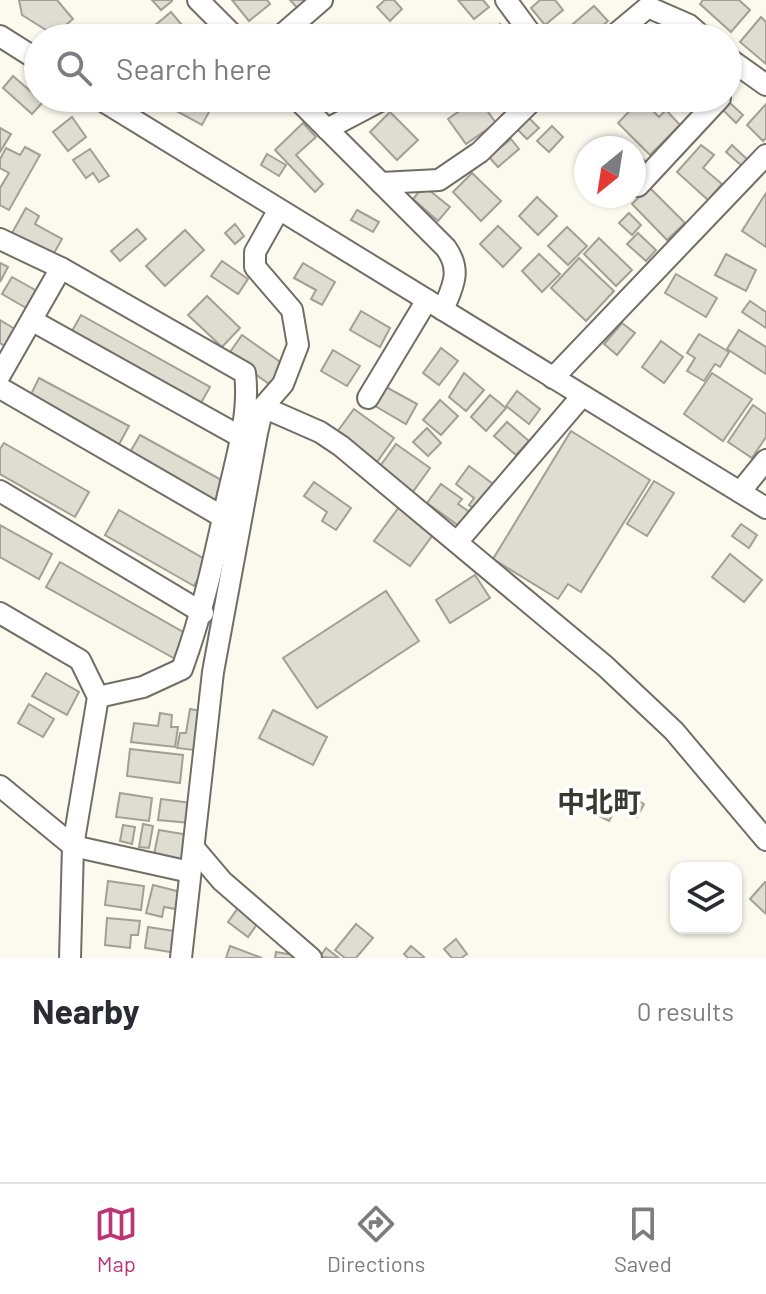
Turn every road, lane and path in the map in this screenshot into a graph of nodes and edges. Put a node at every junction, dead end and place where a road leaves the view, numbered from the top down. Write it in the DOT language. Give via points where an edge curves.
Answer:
graph roads {
  1 [pos="198,0"];
  2 [pos="322,0"];
  3 [pos="506,0"];
  4 [pos="649,4"];
  5 [pos="222,24"];
  6 [pos="294,24"];
  7 [pos="524,24"];
  8 [pos="627,24"];
  9 [pos="687,24"];
  10 [pos="0,36"];
  11 [pos="24,51"];
  12 [pos="742,69"];
  13 [pos="745,71"];
  14 [pos="742,74"];
  15 [pos="766,85"];
  16 [pos="120,112"];
  17 [pos="310,112"];
  18 [pos="359,112"];
  19 [pos="521,112"];
  20 [pos="707,112"];
  21 [pos="327,129"];
  22 [pos="766,155"];
  23 [pos="646,177"];
  24 [pos="381,183"];
  25 [pos="278,211"];
  26 [pos="0,239"];
  27 [pos="61,268"];
  28 [pos="435,305"];
  29 [pos="33,321"];
  30 [pos="3,363"];
  31 [pos="553,378"];
  32 [pos="0,388"];
  33 [pos="582,396"];
  34 [pos="368,398"];
  35 [pos="263,407"];
  36 [pos="241,437"];
  37 [pos="766,460"];
  38 [pos="0,491"];
  39 [pos="740,492"];
  40 [pos="766,508"];
  41 [pos="223,517"];
  42 [pos="458,541"];
  43 [pos="203,613"];
  44 [pos="2,620"];
  45 [pos="98,697"];
  46 [pos="0,786"];
  47 [pos="766,840"];
  48 [pos="73,846"];
  49 [pos="194,848"];
  50 [pos="190,872"];
  51 [pos="70,958"];
  52 [pos="181,958"];
  53 [pos="311,958"];
  1 -- 5 [label="street"];
  2 -- 6 [label="street"];
  3 -- 7 [label="street"];
  4 -- 8 [label="street"];
  4 -- 9 [label="street"];
  10 -- 11 [label="street"];
  12 -- 13 [label="street"];
  13 -- 14 [label="street"];
  13 -- 15 [label="street"];
  16 -- 25 [label="street"];
  17 -- 21 [label="street"];
  18 -- 21 [label="street"];
  19 -- 24 [label="street" via="480,152 439,180"];
  20 -- 23 [label="street"];
  21 -- 24 [label="street"];
  22 -- 31 [label="street"];
  24 -- 28 [label="street" via="452,257 457,277"];
  25 -- 28 [label="street"];
  25 -- 35 [label="street" via="255,252 255,267 292,310 298,345 283,384"];
  26 -- 27 [label="street"];
  27 -- 29 [label="street"];
  27 -- 36 [label="street" via="245,373"];
  28 -- 31 [label="street"];
  28 -- 34 [label="street"];
  29 -- 30 [label="street"];
  29 -- 36 [label="street"];
  31 -- 33 [label="street"];
  32 -- 41 [label="street"];
  33 -- 39 [label="street"];
  33 -- 42 [label="street"];
  35 -- 42 [label="street" via="320,432"];
  35 -- 49 [label="street" via="213,672"];
  36 -- 41 [label="street"];
  37 -- 39 [label="street"];
  38 -- 43 [label="street"];
  39 -- 40 [label="street"];
  41 -- 43 [label="street"];
  42 -- 47 [label="street" via="674,731"];
  43 -- 45 [label="street" via="182,669 143,687"];
  44 -- 45 [label="street" via="80,660"];
  45 -- 48 [label="street"];
  46 -- 48 [label="street"];
  48 -- 50 [label="street"];
  48 -- 51 [label="street"];
  49 -- 50 [label="street"];
  49 -- 53 [label="street" via="222,881"];
  50 -- 52 [label="street"];
}
